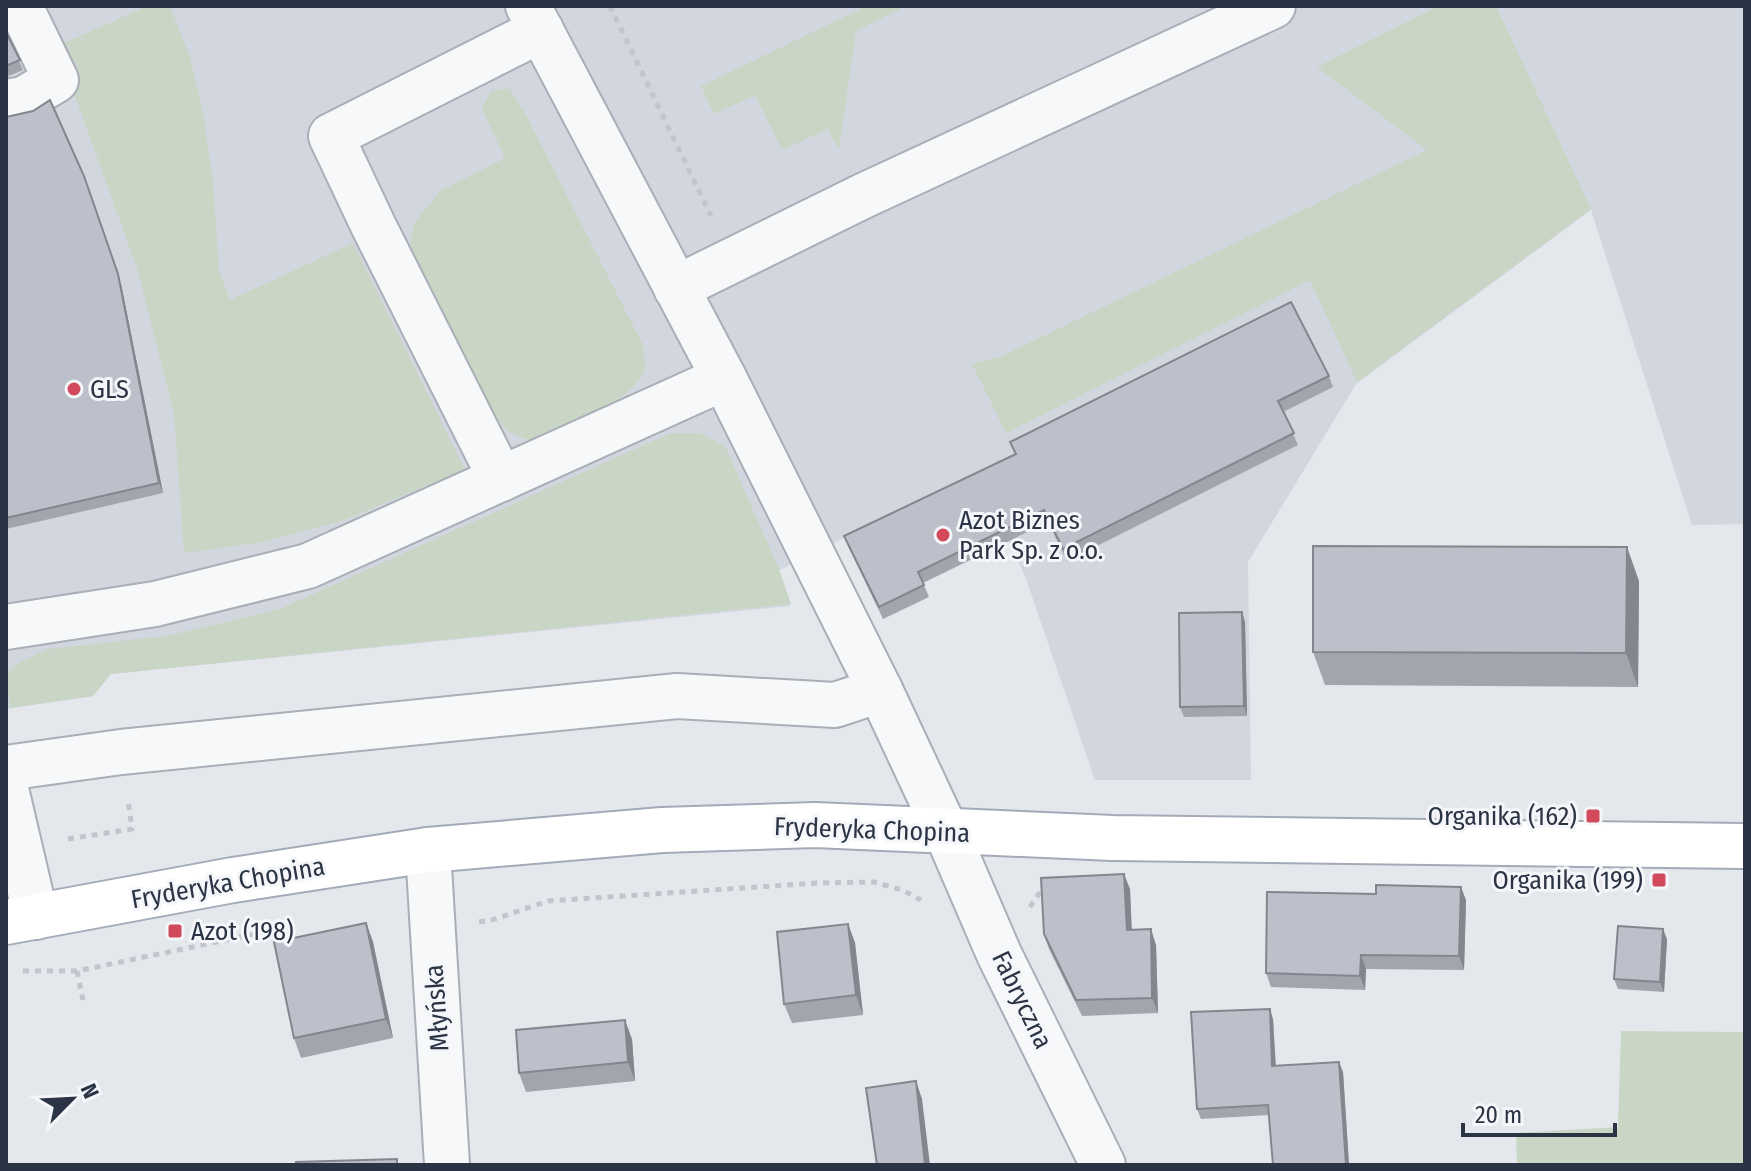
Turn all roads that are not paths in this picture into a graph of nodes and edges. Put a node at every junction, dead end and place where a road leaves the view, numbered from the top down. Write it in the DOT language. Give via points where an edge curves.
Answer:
graph roads {
  1 [pos="20,6"];
  2 [pos="1273,6"];
  3 [pos="534,18"];
  4 [pos="6,102"];
  5 [pos="676,288"];
  6 [pos="724,378"];
  7 [pos="501,479"];
  8 [pos="6,627"];
  9 [pos="880,690"];
  10 [pos="6,768"];
  11 [pos="6,789"];
  12 [pos="946,831"];
  13 [pos="1745,846"];
  14 [pos="428,850"];
  15 [pos="21,919"];
  16 [pos="447,1165"];
  17 [pos="1103,1165"];
  1 -- 4 [label="street" via="56,80 24,99"];
  2 -- 5 [label="street"];
  3 -- 5 [label="street, Fabryczna"];
  3 -- 7 [label="street" via="331,136"];
  5 -- 6 [label="street, Fabryczna"];
  6 -- 7 [label="street"];
  6 -- 9 [label="street, Fabryczna"];
  7 -- 8 [label="street" via="308,566 155,604"];
  9 -- 10 [label="street" via="835,705 677,696"];
  9 -- 12 [label="street, Fabryczna"];
  11 -- 15 [label="street" via="20,847"];
  12 -- 13 [label="main road, Fryderyka Chopina"];
  12 -- 14 [label="main road, Fryderyka Chopina" via="815,825 662,830"];
  12 -- 17 [label="street, Fabryczna" via="999,954"];
  14 -- 15 [label="main road, Fryderyka Chopina"];
  14 -- 16 [label="street, Młyńska"];
}
